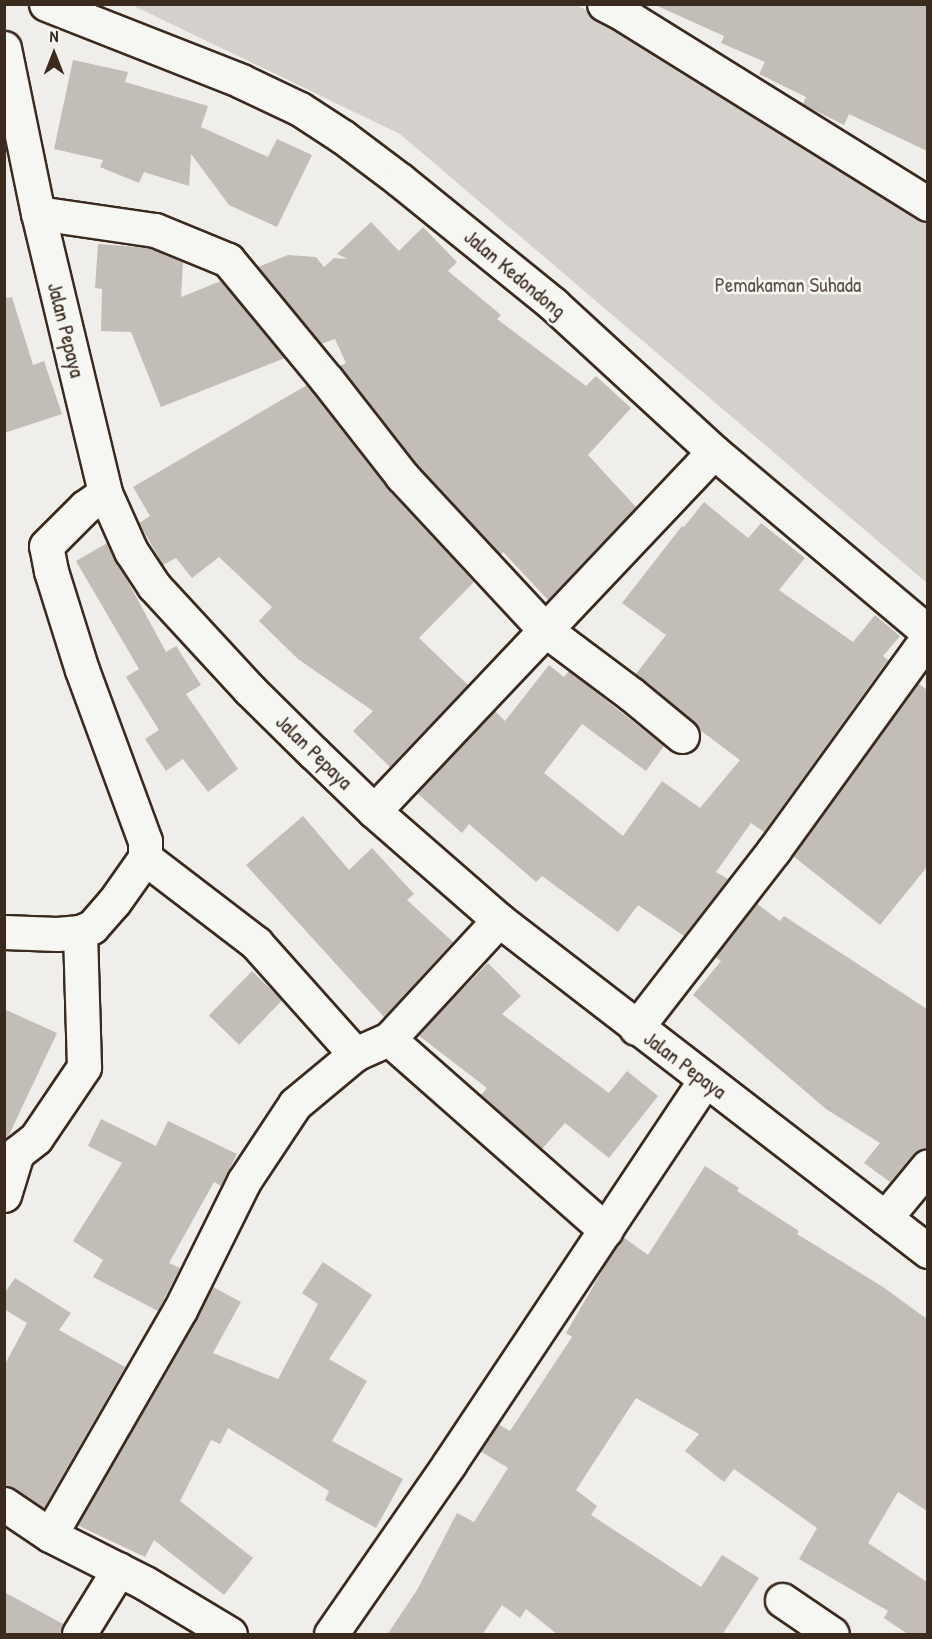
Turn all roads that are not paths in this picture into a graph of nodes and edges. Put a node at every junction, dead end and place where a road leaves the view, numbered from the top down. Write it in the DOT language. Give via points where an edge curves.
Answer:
graph roads {
  1 [pos="46,4"];
  2 [pos="615,7"];
  3 [pos="4,48"];
  4 [pos="927,204"];
  5 [pos="38,213"];
  6 [pos="714,452"];
  7 [pos="105,493"];
  8 [pos="544,628"];
  9 [pos="927,632"];
  10 [pos="927,638"];
  11 [pos="682,736"];
  12 [pos="374,811"];
  13 [pos="145,858"];
  14 [pos="499,920"];
  15 [pos="4,932"];
  16 [pos="80,932"];
  17 [pos="636,1028"];
  18 [pos="389,1039"];
  19 [pos="355,1054"];
  20 [pos="705,1080"];
  21 [pos="927,1166"];
  22 [pos="4,1195"];
  23 [pos="885,1218"];
  24 [pos="606,1230"];
  25 [pos="927,1251"];
  26 [pos="4,1504"];
  27 [pos="50,1535"];
  28 [pos="119,1569"];
  29 [pos="782,1600"];
  30 [pos="80,1635"];
  31 [pos="230,1635"];
  32 [pos="331,1635"];
  33 [pos="832,1635"];
  1 -- 6 [label="street, Jalan Kedondong" via="241,81 300,110 343,138 552,304"];
  2 -- 4 [label="street"];
  3 -- 5 [label="street, Jalan Pepaya"];
  5 -- 7 [label="street, Jalan Pepaya"];
  5 -- 8 [label="street" via="155,230 228,260 402,476"];
  6 -- 8 [label="street"];
  6 -- 9 [label="street, Jalan Kedondong"];
  7 -- 12 [label="street, Jalan Pepaya" via="131,551 154,586 249,689"];
  7 -- 13 [label="street" via="46,546 82,670 145,841"];
  8 -- 11 [label="street"];
  8 -- 12 [label="street"];
  10 -- 17 [label="street" via="774,850"];
  12 -- 14 [label="street, Jalan Pepaya"];
  13 -- 16 [label="street" via="103,917"];
  13 -- 19 [label="street" via="256,943"];
  14 -- 17 [label="street, Jalan Pepaya"];
  14 -- 18 [label="street"];
  15 -- 16 [label="street"];
  16 -- 22 [label="street" via="84,1067 36,1138 17,1153"];
  17 -- 20 [label="street, Jalan Pepaya"];
  18 -- 19 [label="street"];
  18 -- 24 [label="street"];
  19 -- 27 [label="street" via="295,1104 244,1181 180,1310"];
  20 -- 23 [label="street, Jalan Pepaya"];
  20 -- 24 [label="street"];
  21 -- 23 [label="street"];
  23 -- 25 [label="street, Jalan Pepaya"];
  24 -- 32 [label="street"];
  26 -- 27 [label="street"];
  27 -- 28 [label="street"];
  28 -- 30 [label="street"];
  28 -- 31 [label="street"];
  29 -- 33 [label="street"];
}
